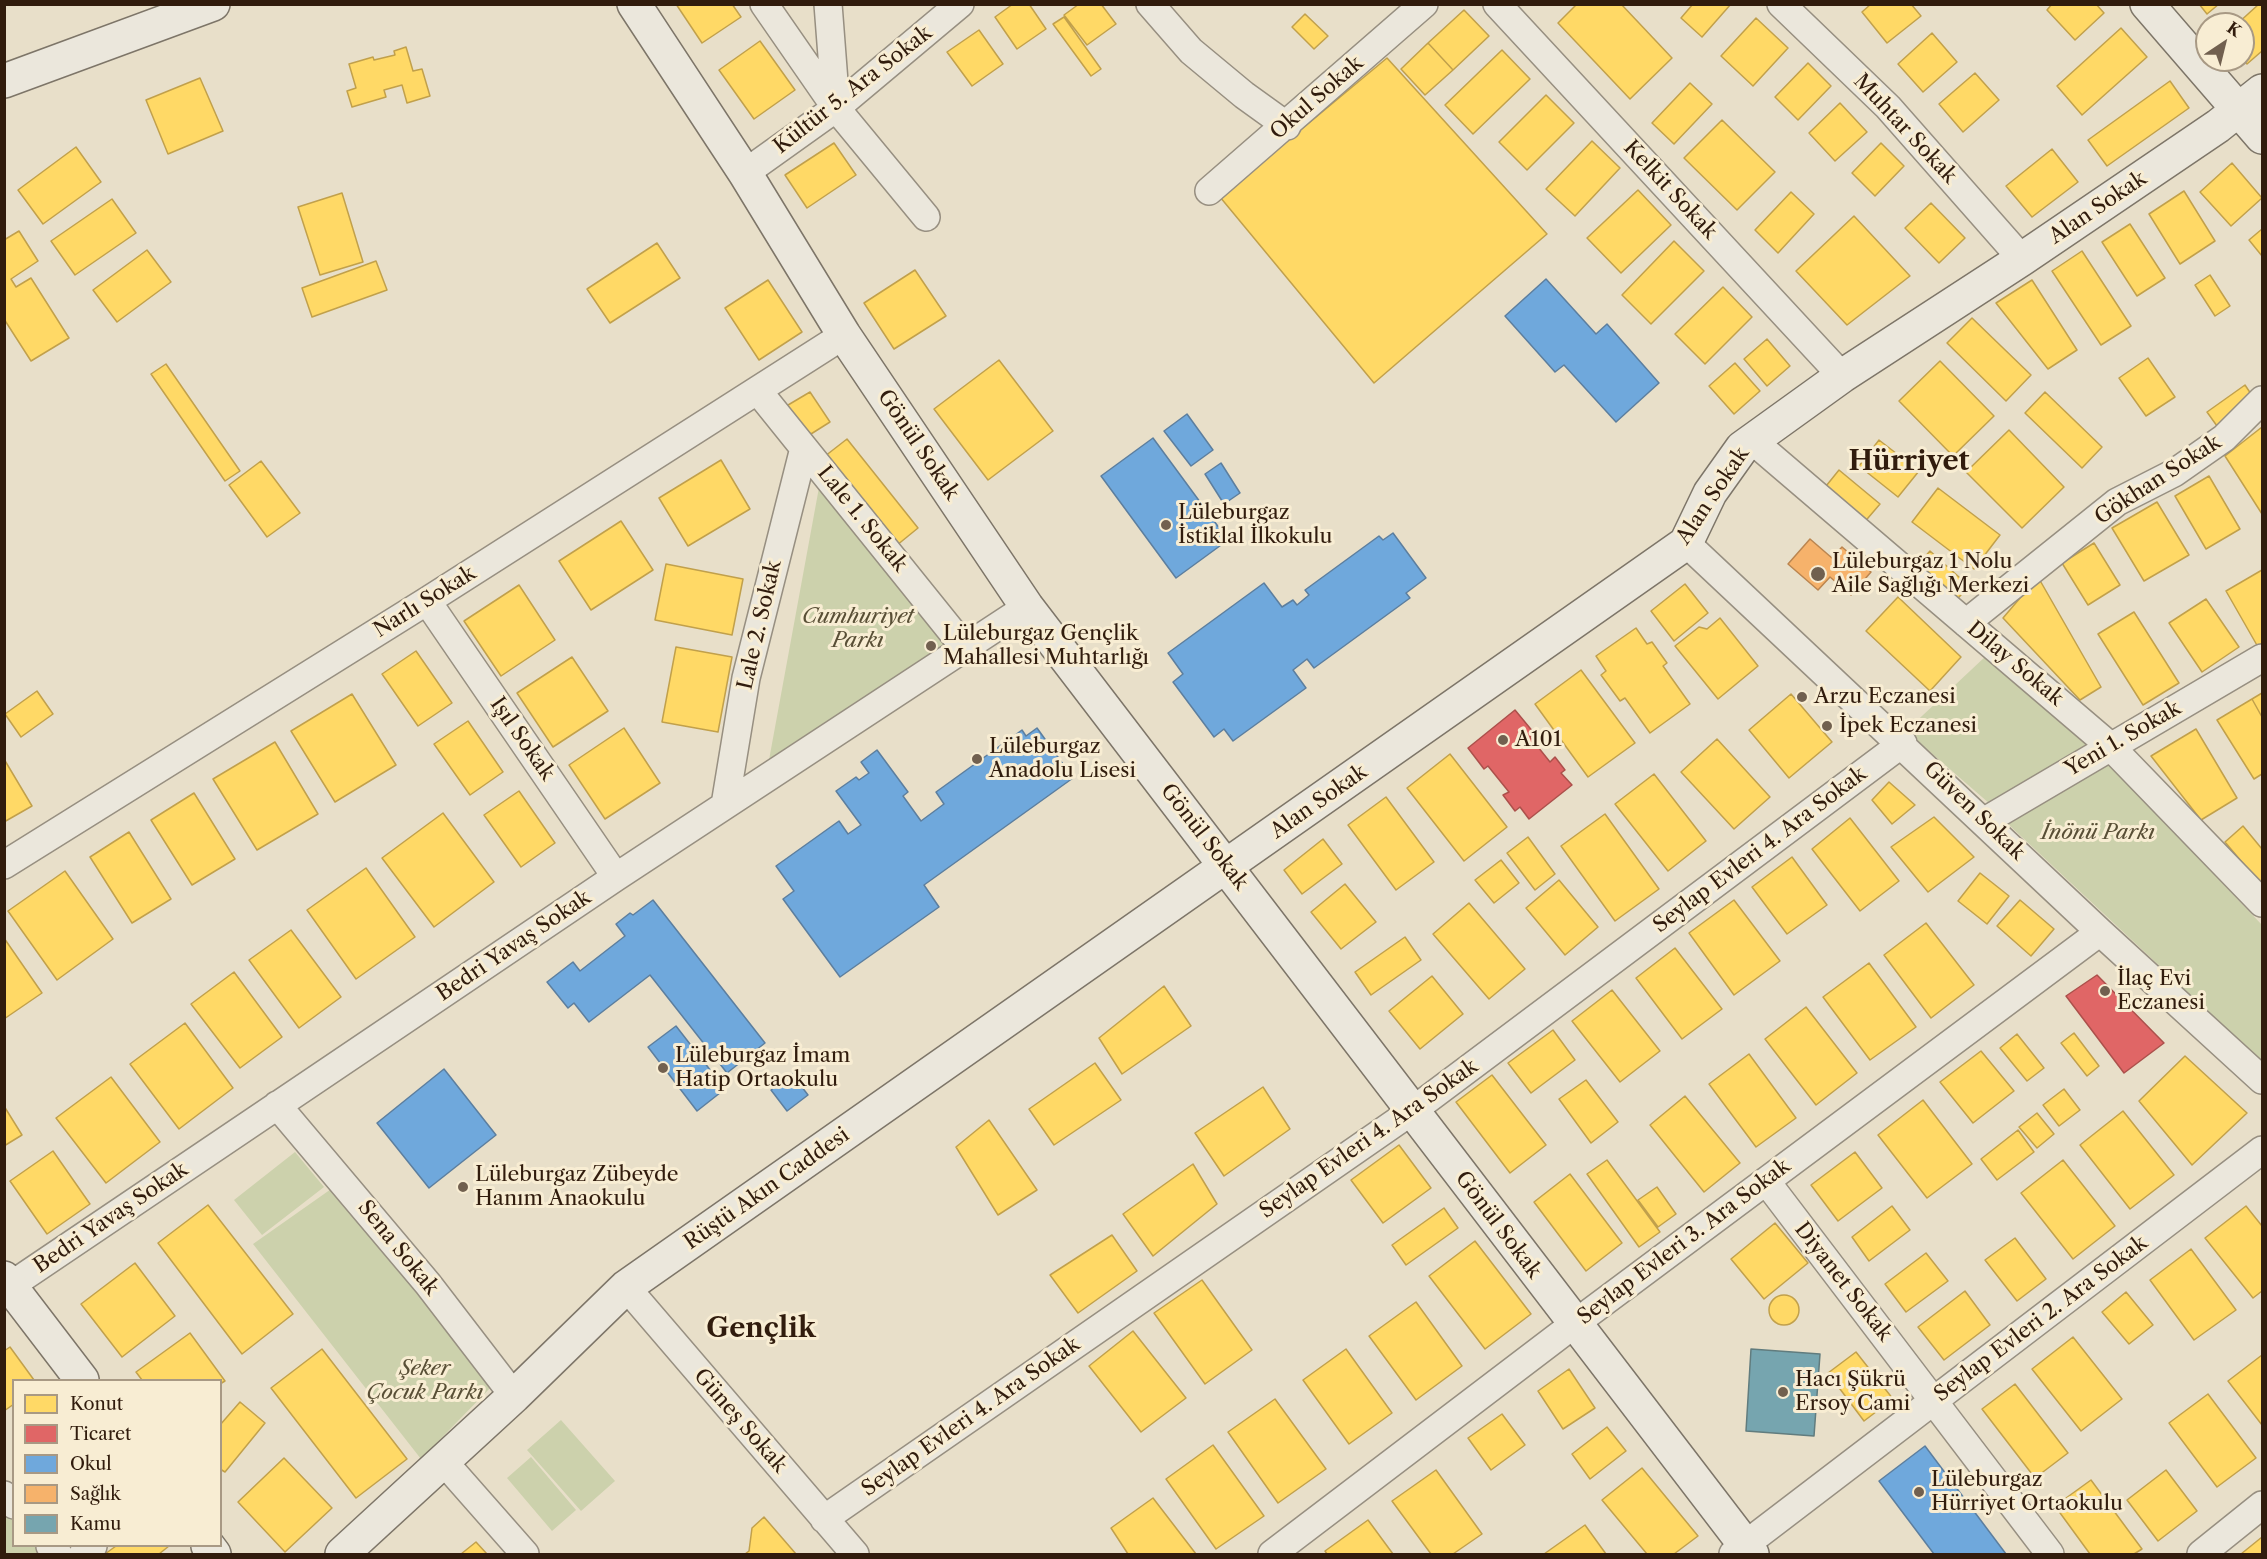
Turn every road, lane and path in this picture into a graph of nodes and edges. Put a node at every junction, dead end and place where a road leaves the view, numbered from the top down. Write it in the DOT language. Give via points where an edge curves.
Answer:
graph roads {
  1 [pos="213,4"];
  2 [pos="634,4"];
  3 [pos="764,4"];
  4 [pos="828,4"];
  5 [pos="960,4"];
  6 [pos="1150,4"];
  7 [pos="1424,4"];
  8 [pos="1497,4"];
  9 [pos="1781,4"];
  10 [pos="2146,4"];
  11 [pos="4,81"];
  12 [pos="2251,101"];
  13 [pos="836,108"];
  14 [pos="1287,126"];
  15 [pos="2262,137"];
  16 [pos="745,173"];
  17 [pos="1209,191"];
  18 [pos="926,217"];
  19 [pos="2022,259"];
  20 [pos="844,335"];
  21 [pos="1842,376"];
  22 [pos="758,391"];
  23 [pos="2262,400"];
  24 [pos="1753,441"];
  25 [pos="804,448"];
  26 [pos="1686,543"];
  27 [pos="427,601"];
  28 [pos="1027,607"];
  29 [pos="1966,623"];
  30 [pos="965,648"];
  31 [pos="2262,658"];
  32 [pos="1903,743"];
  33 [pos="2110,746"];
  34 [pos="725,805"];
  35 [pos="1985,820"];
  36 [pos="4,865"];
  37 [pos="1227,867"];
  38 [pos="616,877"];
  39 [pos="2262,903"];
  40 [pos="2100,932"];
  41 [pos="2262,1080"];
  42 [pos="277,1105"];
  43 [pos="1412,1111"];
  44 [pos="2262,1150"];
  45 [pos="1766,1181"];
  46 [pos="6,1285"];
  47 [pos="626,1287"];
  48 [pos="1574,1324"];
  49 [pos="81,1379"];
  50 [pos="514,1396"];
  51 [pos="1935,1401"];
  52 [pos="444,1462"];
  53 [pos="2262,1505"];
  54 [pos="824,1519"];
  55 [pos="1743,1551"];
  56 [pos="342,1554"];
  57 [pos="525,1554"];
  58 [pos="855,1554"];
  59 [pos="1272,1554"];
  60 [pos="2050,1554"];
  61 [pos="2201,1554"];
  1 -- 11 [label="street"];
  2 -- 16 [label="street, Gönül Sokak"];
  3 -- 13 [label="street"];
  4 -- 13 [label="street"];
  5 -- 13 [label="street, Kültür 5. Ara Sokak"];
  6 -- 14 [label="street" via="1191,51"];
  7 -- 14 [label="street, Okul Sokak"];
  8 -- 21 [label="street, Kelkit Sokak"];
  9 -- 19 [label="street, Muhtar Sokak" via="1888,107"];
  10 -- 12 [label="street"];
  12 -- 15 [label="street"];
  12 -- 19 [label="street, Alan Sokak"];
  13 -- 16 [label="street, Kültür 5. Ara Sokak"];
  13 -- 18 [label="street"];
  14 -- 17 [label="street, Okul Sokak"];
  16 -- 20 [label="street, Gönül Sokak"];
  19 -- 21 [label="street, Alan Sokak"];
  20 -- 22 [label="street, Narlı Sokak"];
  20 -- 28 [label="street, Gönül Sokak"];
  21 -- 24 [label="street, Alan Sokak"];
  22 -- 25 [label="street, Lale 1. Sokak"];
  22 -- 27 [label="street, Narlı Sokak"];
  23 -- 29 [label="street, Gökhan Sokak" via="2224,438 2174,473 2116,502"];
  24 -- 26 [label="street, Alan Sokak" via="1742,448 1710,493"];
  24 -- 29 [label="street, Dilay Sokak"];
  25 -- 30 [label="street, Lale 1. Sokak"];
  25 -- 34 [label="street, Lale 2. Sokak" via="746,678"];
  26 -- 32 [label="street, Güven Sokak"];
  26 -- 37 [label="street, Alan Sokak"];
  27 -- 36 [label="street, Narlı Sokak"];
  27 -- 38 [label="street, Işıl Sokak"];
  28 -- 30 [label="street, Bedri Yavaş Sokak"];
  28 -- 37 [label="street, Gönül Sokak"];
  29 -- 33 [label="street, Dilay Sokak"];
  30 -- 34 [label="street, Bedri Yavaş Sokak"];
  31 -- 33 [label="street, Yeni 1. Sokak"];
  32 -- 35 [label="street, Güven Sokak"];
  32 -- 43 [label="street, Seylap Evleri 4. Ara Sokak"];
  33 -- 35 [label="street, Yeni 1. Sokak"];
  33 -- 39 [label="street, Dilay Sokak"];
  34 -- 38 [label="street, Bedri Yavaş Sokak"];
  35 -- 40 [label="street, Güven Sokak"];
  37 -- 43 [label="street, Gönül Sokak"];
  37 -- 47 [label="street, Rüştü Akın Caddesi"];
  38 -- 42 [label="street, Bedri Yavaş Sokak"];
  40 -- 41 [label="street, Güven Sokak"];
  40 -- 45 [label="street, Seylap Evleri 3. Ara Sokak"];
  42 -- 46 [label="street, Bedri Yavaş Sokak"];
  42 -- 50 [label="street, Sena Sokak" via="421,1275"];
  43 -- 48 [label="street, Gönül Sokak"];
  43 -- 54 [label="street, Seylap Evleri 4. Ara Sokak"];
  44 -- 51 [label="street, Seylap Evleri 2. Ara Sokak"];
  45 -- 48 [label="street, Seylap Evleri 3. Ara Sokak"];
  45 -- 51 [label="street, Diyanet Sokak"];
  46 -- 49 [label="street"];
  47 -- 50 [label="street, Rüştü Akın Caddesi"];
  47 -- 54 [label="street, Güneş Sokak"];
  48 -- 55 [label="street, Gönül Sokak"];
  48 -- 59 [label="street, Seylap Evleri 3. Ara Sokak"];
  50 -- 52 [label="street, Rüştü Akın Caddesi"];
  51 -- 55 [label="street, Seylap Evleri 2. Ara Sokak"];
  51 -- 60 [label="street, Diyanet Sokak"];
  52 -- 56 [label="street, Rüştü Akın Caddesi"];
  52 -- 57 [label="street"];
  53 -- 61 [label="street"];
  54 -- 58 [label="street, Güneş Sokak"];
}
